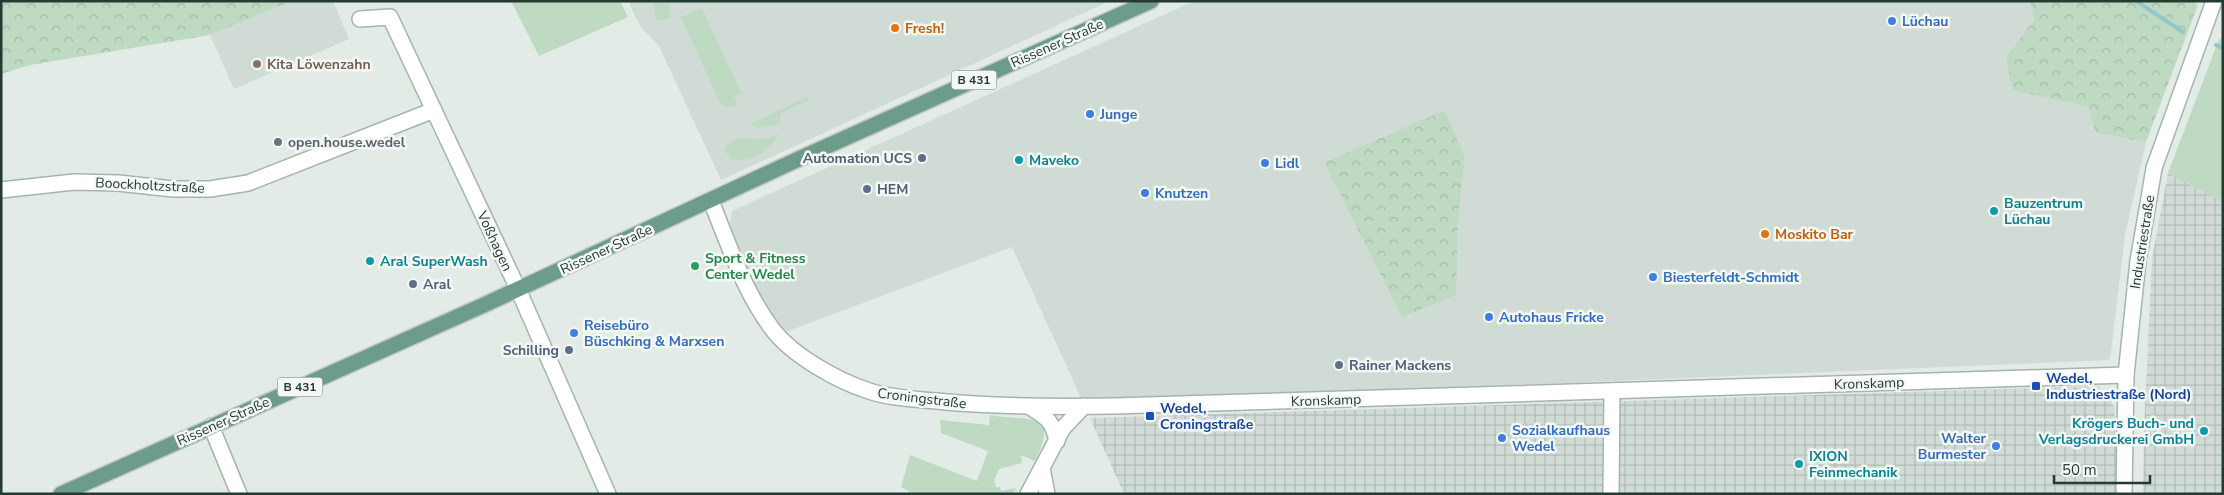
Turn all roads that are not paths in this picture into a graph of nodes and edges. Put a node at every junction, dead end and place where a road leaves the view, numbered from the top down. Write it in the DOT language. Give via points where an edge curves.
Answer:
graph roads {
  1 [pos="1151,1"];
  2 [pos="2214,1"];
  3 [pos="360,19"];
  4 [pos="434,110"];
  5 [pos="1,190"];
  6 [pos="711,201"];
  7 [pos="518,289"];
  8 [pos="2126,375"];
  9 [pos="1612,391"];
  10 [pos="1084,406"];
  11 [pos="1030,407"];
  12 [pos="211,426"];
  13 [pos="1057,440"];
  14 [pos="1042,468"];
  15 [pos="61,494"];
  16 [pos="239,494"];
  17 [pos="608,494"];
  18 [pos="1028,494"];
  19 [pos="1047,494"];
  20 [pos="1611,494"];
  21 [pos="2124,494"];
  1 -- 6 [label="main road, Rissener Straße / B 431"];
  2 -- 8 [label="street, Industriestraße" via="2154,168 2138,262"];
  3 -- 4 [label="street, Voßhagen" via="390,17"];
  4 -- 5 [label="street, Boockholtzstraße" via="248,183 210,189 173,189 74,182"];
  4 -- 7 [label="street, Voßhagen"];
  6 -- 7 [label="main road, Rissener Straße / B 431"];
  6 -- 11 [label="street, Croningstraße" via="755,306 775,332 829,374 869,391 909,398"];
  7 -- 12 [label="main road, Rissener Straße / B 431"];
  7 -- 17 [label="street, Voßhagen"];
  8 -- 9 [label="street, Kronskamp"];
  8 -- 21 [label="street, Industriestraße"];
  9 -- 10 [label="street, Kronskamp"];
  9 -- 20 [label="street"];
  10 -- 11 [label="street, Croningstraße"];
  10 -- 13 [label="street" via="1063,428"];
  11 -- 13 [label="street" via="1048,418"];
  12 -- 15 [label="main road, Rissener Straße / B 431"];
  12 -- 16 [label="street"];
  13 -- 14 [label="street"];
  14 -- 18 [label="street"];
  14 -- 19 [label="street"];
}
